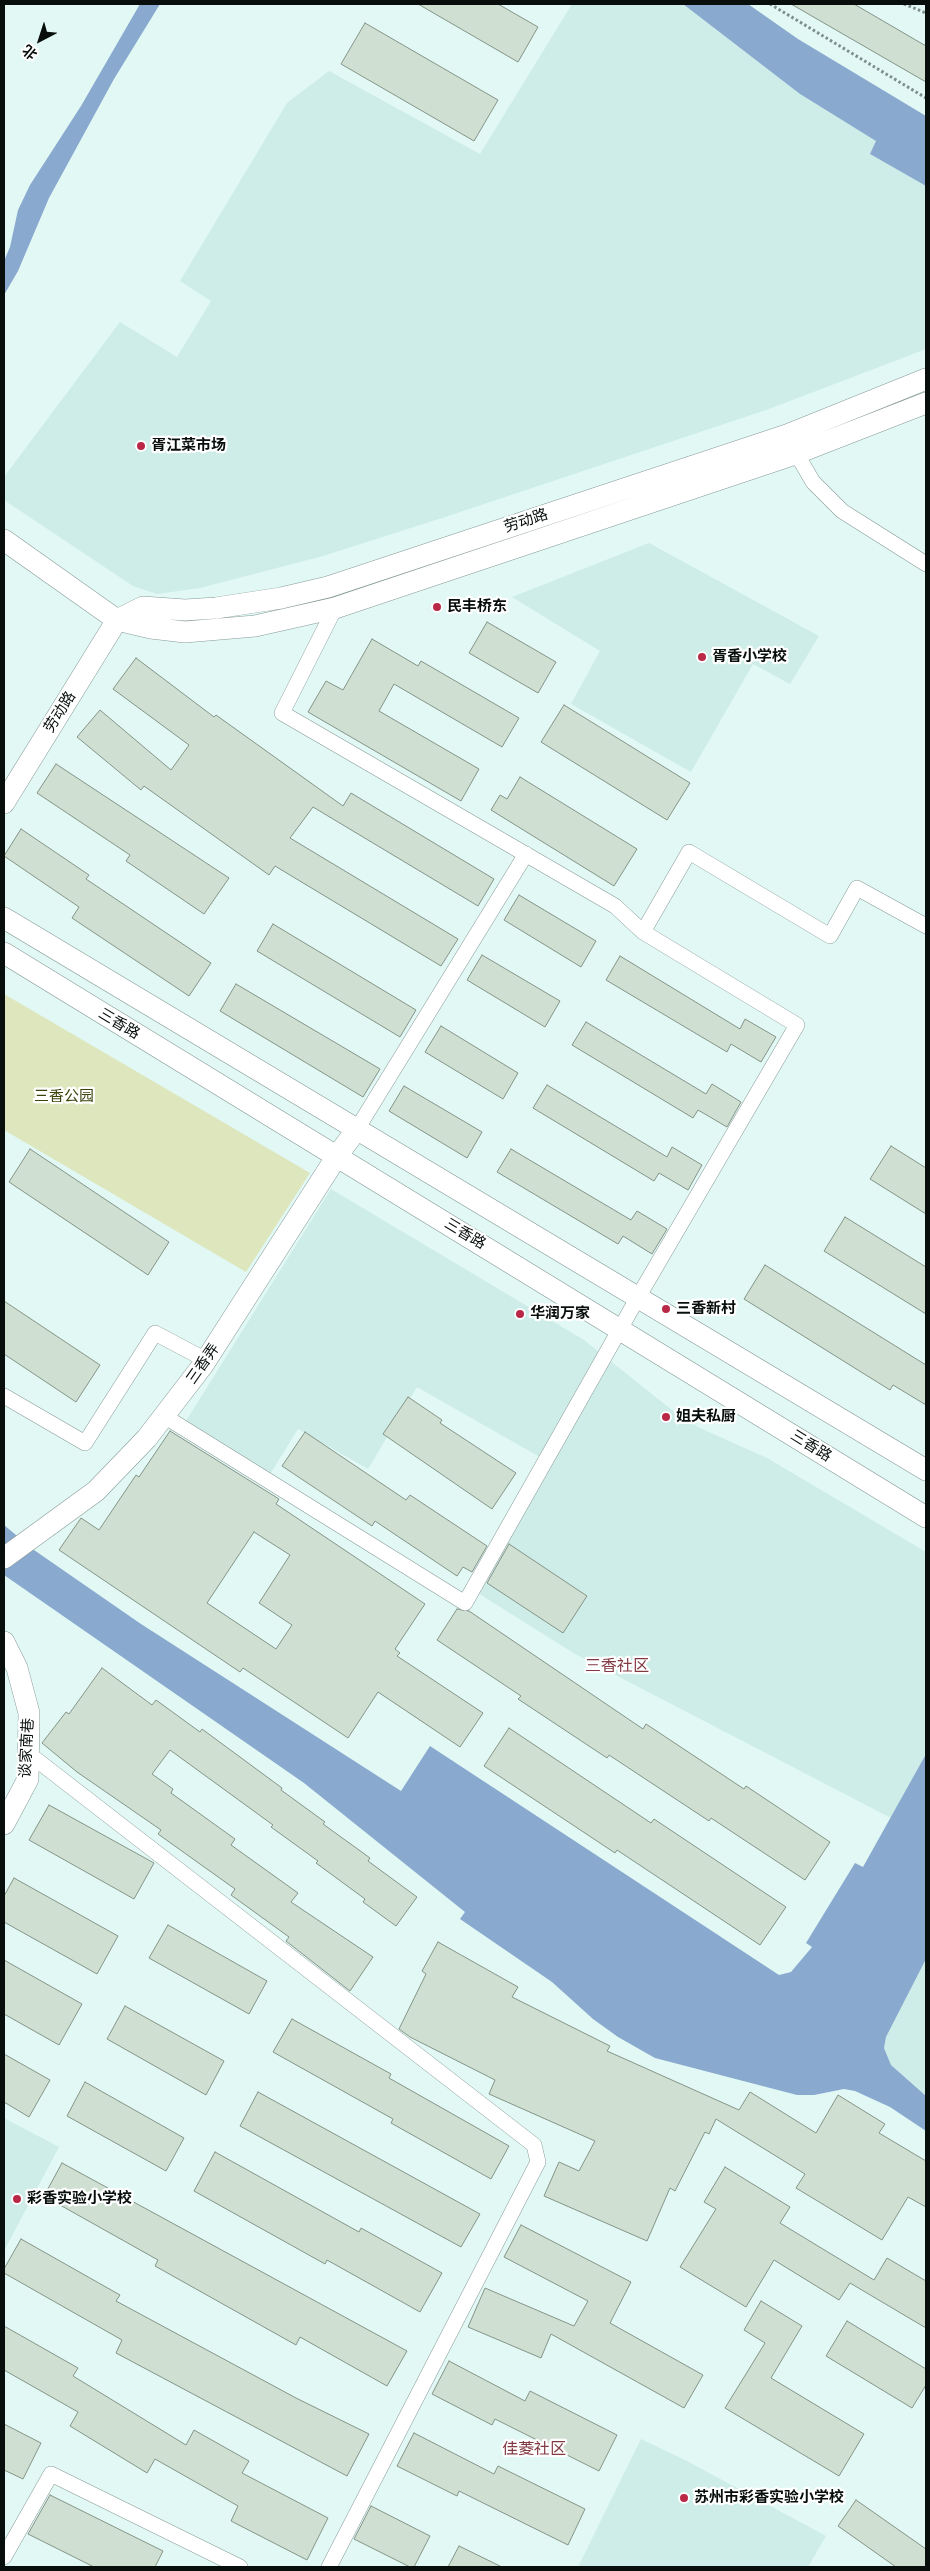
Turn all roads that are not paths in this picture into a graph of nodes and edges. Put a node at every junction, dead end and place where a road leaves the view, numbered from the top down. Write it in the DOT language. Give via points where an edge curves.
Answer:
graph roads {
  1 [pos="926,379"];
  2 [pos="926,403"];
  3 [pos="791,444"];
  4 [pos="4,540"];
  5 [pos="926,564"];
  6 [pos="335,608"];
  7 [pos="117,620"];
  8 [pos="4,804"];
  9 [pos="526,854"];
  10 [pos="4,918"];
  11 [pos="926,926"];
  12 [pos="643,932"];
  13 [pos="4,953"];
  14 [pos="357,1129"];
  15 [pos="337,1156"];
  16 [pos="637,1299"];
  17 [pos="621,1329"];
  18 [pos="206,1360"];
  19 [pos="4,1396"];
  20 [pos="164,1416"];
  21 [pos="926,1470"];
  22 [pos="926,1516"];
  23 [pos="4,1558"];
  24 [pos="4,1642"];
  25 [pos="28,1754"];
  26 [pos="4,1824"];
  27 [pos="4,2557"];
  28 [pos="240,2567"];
  29 [pos="328,2567"];
  1 -- 3 [label="main road, 劳动路"];
  2 -- 3 [label="main road, 劳动路"];
  3 -- 5 [label="street" via="812,482 842,511"];
  3 -- 6 [label="main road, 劳动路"];
  3 -- 7 [label="main road, 劳动路" via="328,586 281,598 216,608 178,610 143,607"];
  4 -- 7 [label="main road, 劳动路"];
  6 -- 7 [label="main road, 劳动路" via="254,626 200,632 160,630"];
  6 -- 9 [label="street" via="282,713"];
  7 -- 8 [label="main road, 劳动路"];
  9 -- 12 [label="street" via="615,906"];
  9 -- 14 [label="street"];
  10 -- 14 [label="main road"];
  11 -- 12 [label="street" via="857,888 830,936 689,852"];
  12 -- 16 [label="street" via="797,1025"];
  13 -- 15 [label="main road, 三香路"];
  14 -- 15 [label="main road, 三香弄"];
  14 -- 16 [label="main road"];
  15 -- 17 [label="main road, 三香路"];
  15 -- 18 [label="main road, 三香弄"];
  16 -- 17 [label="street"];
  16 -- 21 [label="main road"];
  17 -- 20 [label="street" via="465,1603"];
  17 -- 22 [label="main road, 三香路"];
  18 -- 19 [label="street" via="154,1333 85,1443"];
  18 -- 20 [label="main road, 三香弄"];
  20 -- 23 [label="main road, 三香弄" via="96,1491"];
  24 -- 25 [label="main road, 谈家南巷" via="17,1668 29,1713"];
  25 -- 26 [label="main road, 谈家南巷" via="28,1778"];
  25 -- 29 [label="street" via="534,2145 538,2162"];
  27 -- 28 [label="street" via="51,2474"];
}
